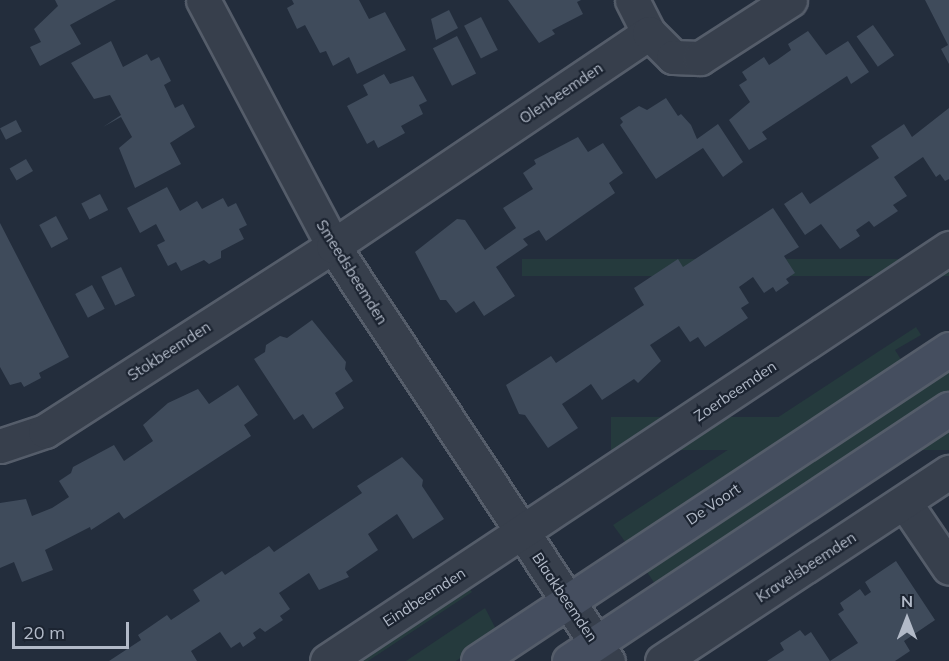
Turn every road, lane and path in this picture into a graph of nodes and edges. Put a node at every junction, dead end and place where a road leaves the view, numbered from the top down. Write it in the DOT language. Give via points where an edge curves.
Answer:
graph roads {
  1 [pos="203,0"];
  2 [pos="632,0"];
  3 [pos="790,0"];
  4 [pos="649,33"];
  5 [pos="333,246"];
  6 [pos="949,248"];
  7 [pos="949,349"];
  8 [pos="949,409"];
  9 [pos="0,446"];
  10 [pos="949,472"];
  11 [pos="905,502"];
  12 [pos="521,533"];
  13 [pos="949,568"];
  14 [pos="568,601"];
  15 [pos="602,652"];
  16 [pos="327,661"];
  17 [pos="478,661"];
  18 [pos="569,661"];
  19 [pos="662,661"];
  1 -- 5 [label="street, Smeedsbeemden"];
  2 -- 4 [label="street"];
  3 -- 4 [label="street" via="700,58 673,57"];
  4 -- 5 [label="street, Olenbeemden"];
  5 -- 9 [label="street, Stokbeemden" via="45,430"];
  5 -- 12 [label="street, Smeedsbeemden"];
  6 -- 12 [label="street, Zoerbeemden"];
  7 -- 14 [label="street, De Voort"];
  8 -- 15 [label="street"];
  10 -- 11 [label="street, Kravelsbeemden"];
  11 -- 13 [label="street"];
  11 -- 19 [label="street, Kravelsbeemden"];
  12 -- 14 [label="street, Blaakbeemden"];
  12 -- 16 [label="street, Eindbeemden"];
  14 -- 15 [label="street, Blaakbeemden"];
  14 -- 17 [label="street, De Voort"];
  15 -- 18 [label="street"];
}
